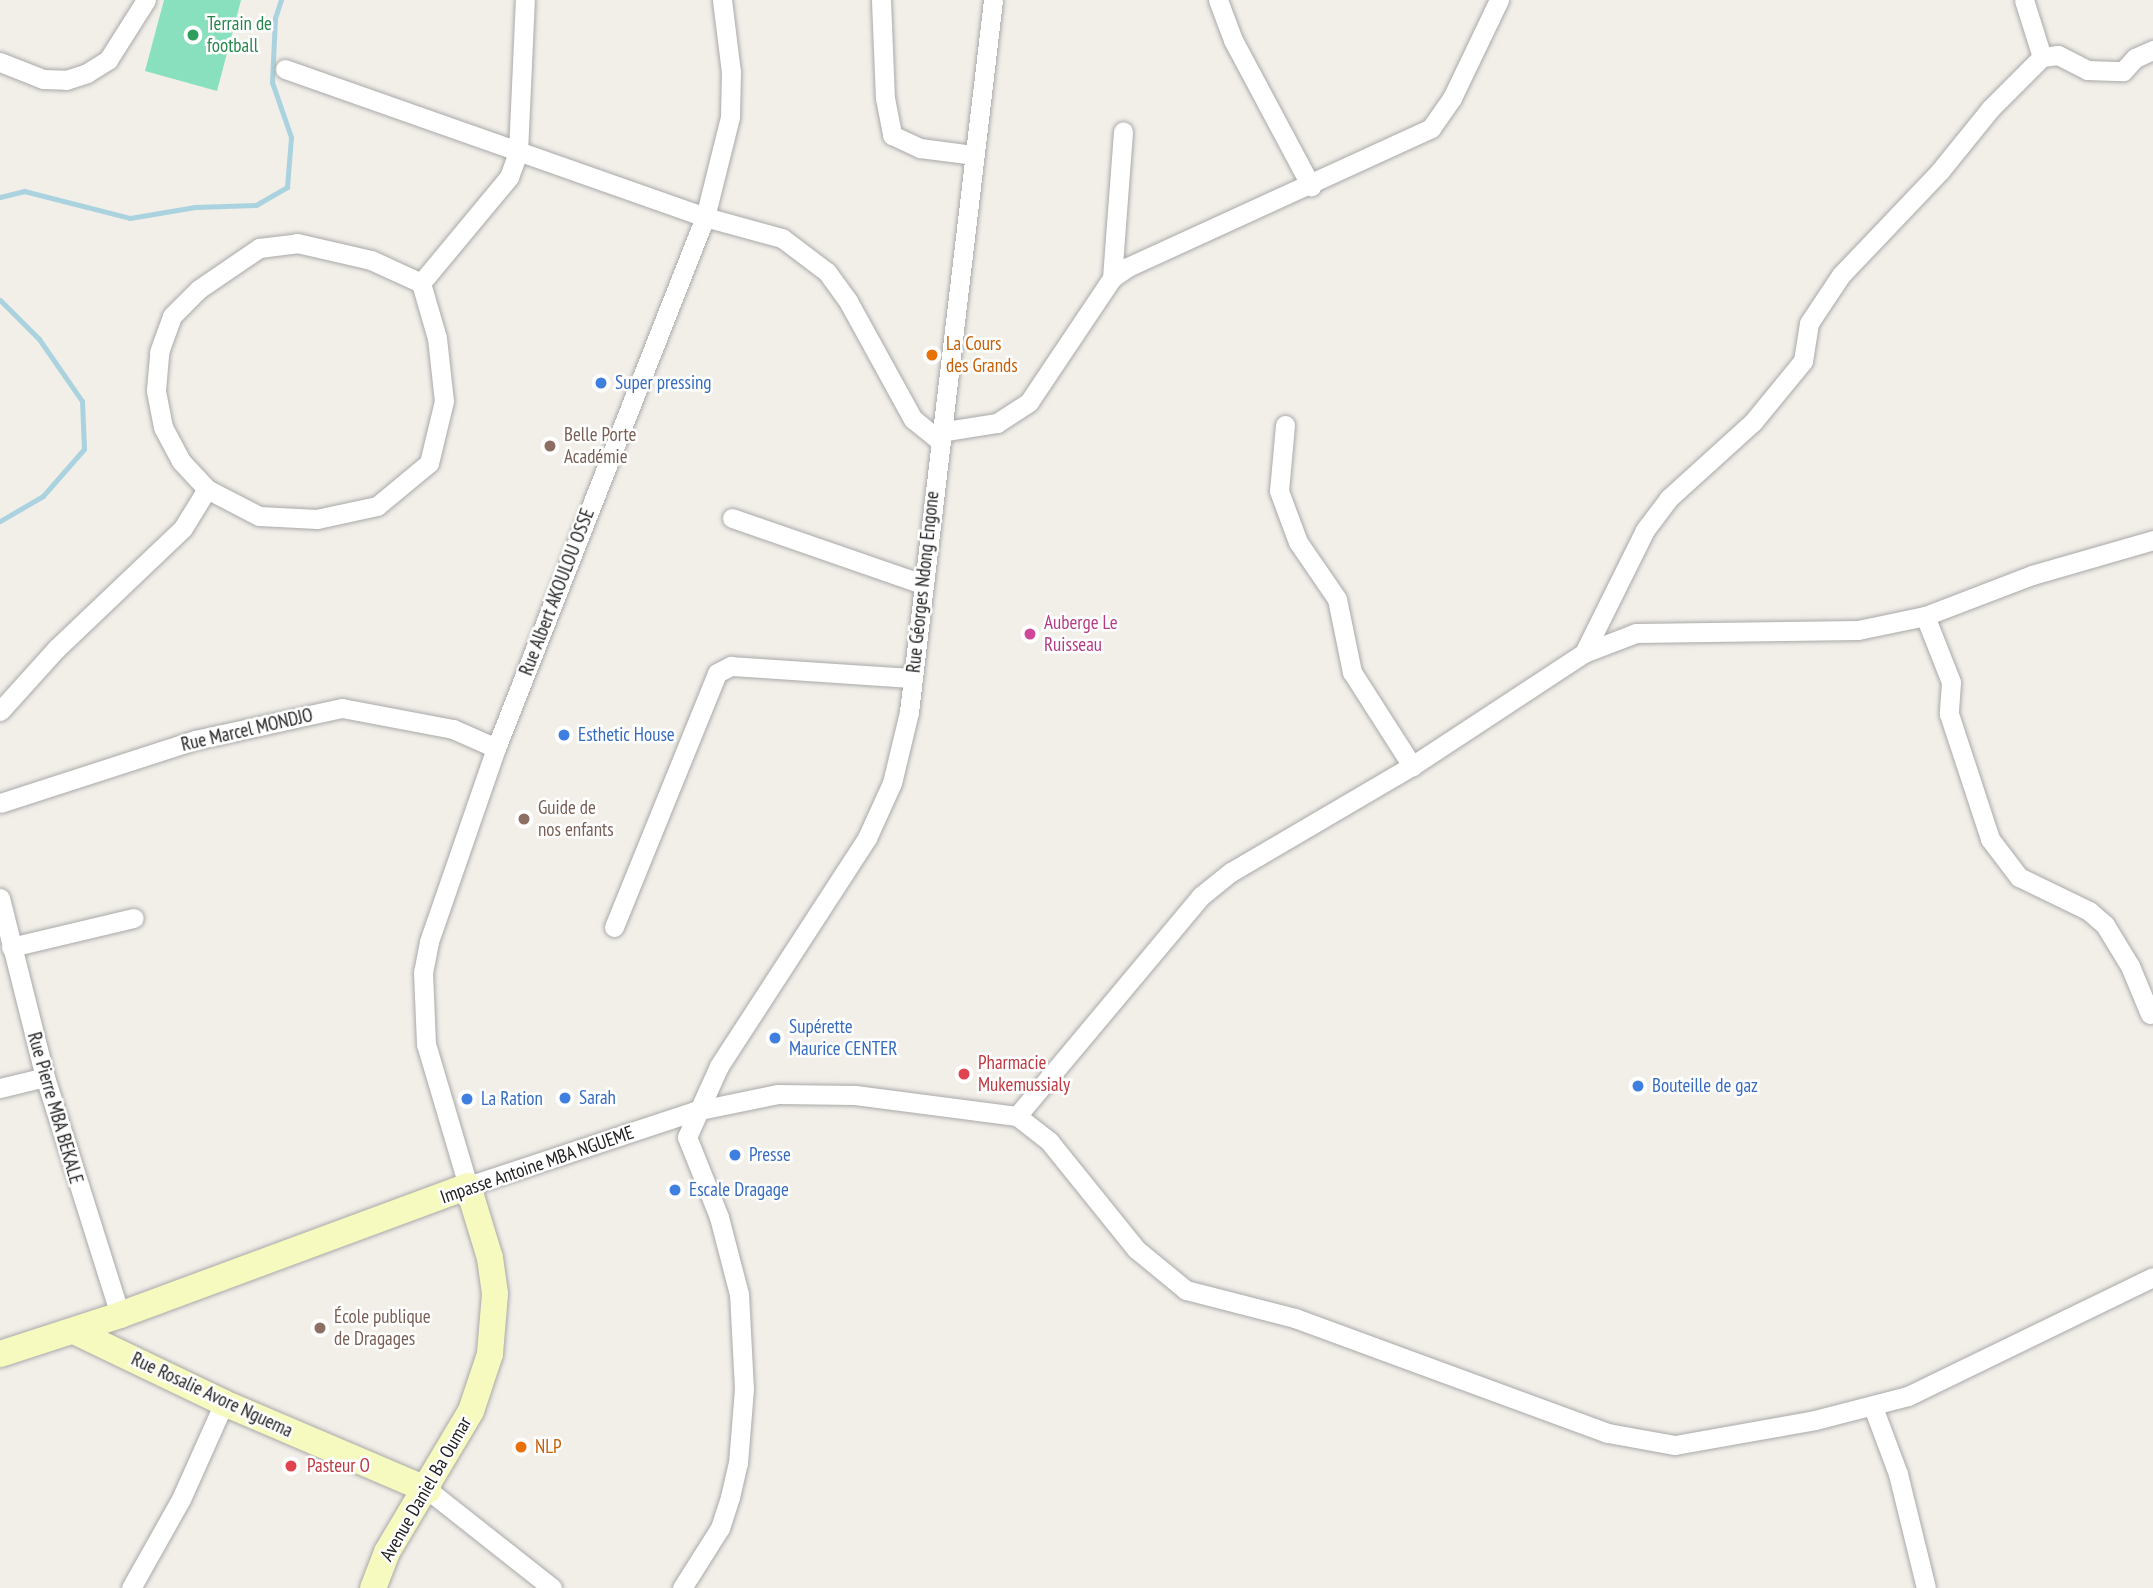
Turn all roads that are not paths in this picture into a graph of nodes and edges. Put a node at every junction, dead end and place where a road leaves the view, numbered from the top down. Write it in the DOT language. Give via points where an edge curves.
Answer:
graph roads {
  1 [pos="146,0"];
  2 [pos="525,0"];
  3 [pos="722,0"];
  4 [pos="881,0"];
  5 [pos="993,0"];
  6 [pos="1218,0"];
  7 [pos="1499,0"];
  8 [pos="2024,0"];
  9 [pos="2153,50"];
  10 [pos="2042,57"];
  11 [pos="0,62"];
  12 [pos="285,69"];
  13 [pos="1123,131"];
  14 [pos="518,152"];
  15 [pos="973,155"];
  16 [pos="1311,186"];
  17 [pos="705,217"];
  18 [pos="1112,278"];
  19 [pos="421,283"];
  20 [pos="1285,425"];
  21 [pos="939,436"];
  22 [pos="207,489"];
  23 [pos="732,517"];
  24 [pos="2153,540"];
  25 [pos="923,583"];
  26 [pos="1925,616"];
  27 [pos="1584,653"];
  28 [pos="913,678"];
  29 [pos="0,711"];
  30 [pos="496,748"];
  31 [pos="1412,766"];
  32 [pos="0,803"];
  33 [pos="0,898"];
  34 [pos="134,918"];
  35 [pos="614,927"];
  36 [pos="10,947"];
  37 [pos="2150,1014"];
  38 [pos="45,1077"];
  39 [pos="0,1088"];
  40 [pos="695,1111"];
  41 [pos="1017,1116"];
  42 [pos="468,1186"];
  43 [pos="2153,1277"];
  44 [pos="120,1315"];
  45 [pos="74,1331"];
  46 [pos="0,1354"];
  47 [pos="224,1403"];
  48 [pos="1873,1407"];
  49 [pos="428,1489"];
  50 [pos="131,1588"];
  51 [pos="373,1588"];
  52 [pos="552,1588"];
  53 [pos="682,1588"];
  54 [pos="1926,1588"];
  1 -- 11 [label="street" via="108,60 87,73 66,80 43,79"];
  2 -- 14 [label="street"];
  3 -- 17 [label="street, Rue Albert AKOULOU OSSE" via="731,72 730,117"];
  4 -- 15 [label="street" via="885,98 892,135 920,148"];
  5 -- 15 [label="street, Rue Géorges Ndong Engone"];
  6 -- 16 [label="street" via="1233,40"];
  7 -- 16 [label="street" via="1452,98 1431,128"];
  8 -- 10 [label="street"];
  9 -- 10 [label="street" via="2135,58 2123,71 2087,70 2058,55"];
  10 -- 27 [label="street" via="1842,275 1809,323 1803,360 1753,422 1668,499 1645,530"];
  12 -- 14 [label="street"];
  13 -- 18 [label="street"];
  14 -- 17 [label="street"];
  14 -- 19 [label="street" via="509,177"];
  15 -- 21 [label="street, Rue Géorges Ndong Engone"];
  16 -- 18 [label="street"];
  17 -- 21 [label="street" via="782,237 827,272 848,301 912,419"];
  17 -- 30 [label="street, Rue Albert AKOULOU OSSE"];
  18 -- 21 [label="street" via="1029,402 997,423"];
  19 -- 22 [label="street" via="437,338 444,401 429,463 377,506 317,519 258,516"];
  19 -- 22 [label="street" via="371,260 297,243 259,247 199,289 172,316 159,352 156,390 169,439 181,461"];
  20 -- 31 [label="street" via="1279,491 1298,542 1337,599 1352,672"];
  21 -- 25 [label="street, Rue Géorges Ndong Engone"];
  22 -- 29 [label="street" via="183,528 56,649"];
  23 -- 25 [label="street"];
  24 -- 26 [label="street" via="2032,575"];
  25 -- 28 [label="street, Rue Géorges Ndong Engone"];
  26 -- 27 [label="street" via="1823,632 1636,633"];
  26 -- 37 [label="street" via="1951,682 1949,714 1990,839 2019,877 2089,911 2105,925 2130,966"];
  27 -- 31 [label="street"];
  28 -- 35 [label="street" via="731,666 717,673"];
  28 -- 40 [label="street, Rue Géorges Ndong Engone" via="900,752 878,816"];
  30 -- 32 [label="street, Rue Marcel MONDJO" via="453,729 342,708 195,740"];
  30 -- 42 [label="street, Rue Albert AKOULOU OSSE" via="445,890 423,972 426,1044"];
  31 -- 41 [label="street" via="1231,872 1202,896"];
  33 -- 36 [label="street, Rue Pierre MBA BEKALE"];
  34 -- 36 [label="street"];
  36 -- 38 [label="street, Rue Pierre MBA BEKALE"];
  38 -- 39 [label="street"];
  38 -- 44 [label="street, Rue Pierre MBA BEKALE"];
  40 -- 41 [label="street, Impasse Antoine MBA NGUEME" via="732,1100 801,1092"];
  40 -- 42 [label="street, Impasse Antoine MBA NGUEME"];
  40 -- 53 [label="street, Rue Géorges Ndong Engone" via="687,1137 709,1186 739,1294 744,1389 738,1463 730,1497 720,1528"];
  41 -- 48 [label="street" via="1049,1141 1150,1264 1185,1290 1206,1298 1295,1318 1490,1394 1637,1441 1698,1443"];
  42 -- 44 [label="main road, Impasse Antoine MBA NGUEME"];
  42 -- 49 [label="main road, Avenue Daniel Ba Oumar" via="490,1258 495,1321 480,1389"];
  43 -- 48 [label="street" via="1947,1380"];
  44 -- 45 [label="main road, Impasse Antoine MBA NGUEME"];
  45 -- 46 [label="main road, Impasse Antoine MBA NGUEME"];
  45 -- 47 [label="main road, Rue Rosalie Avore Nguema"];
  47 -- 49 [label="main road, Rue Rosalie Avore Nguema"];
  47 -- 50 [label="street" via="181,1499"];
  48 -- 54 [label="street" via="1898,1474"];
  49 -- 51 [label="main road, Avenue Daniel Ba Oumar" via="387,1552"];
  49 -- 52 [label="street"];
}
